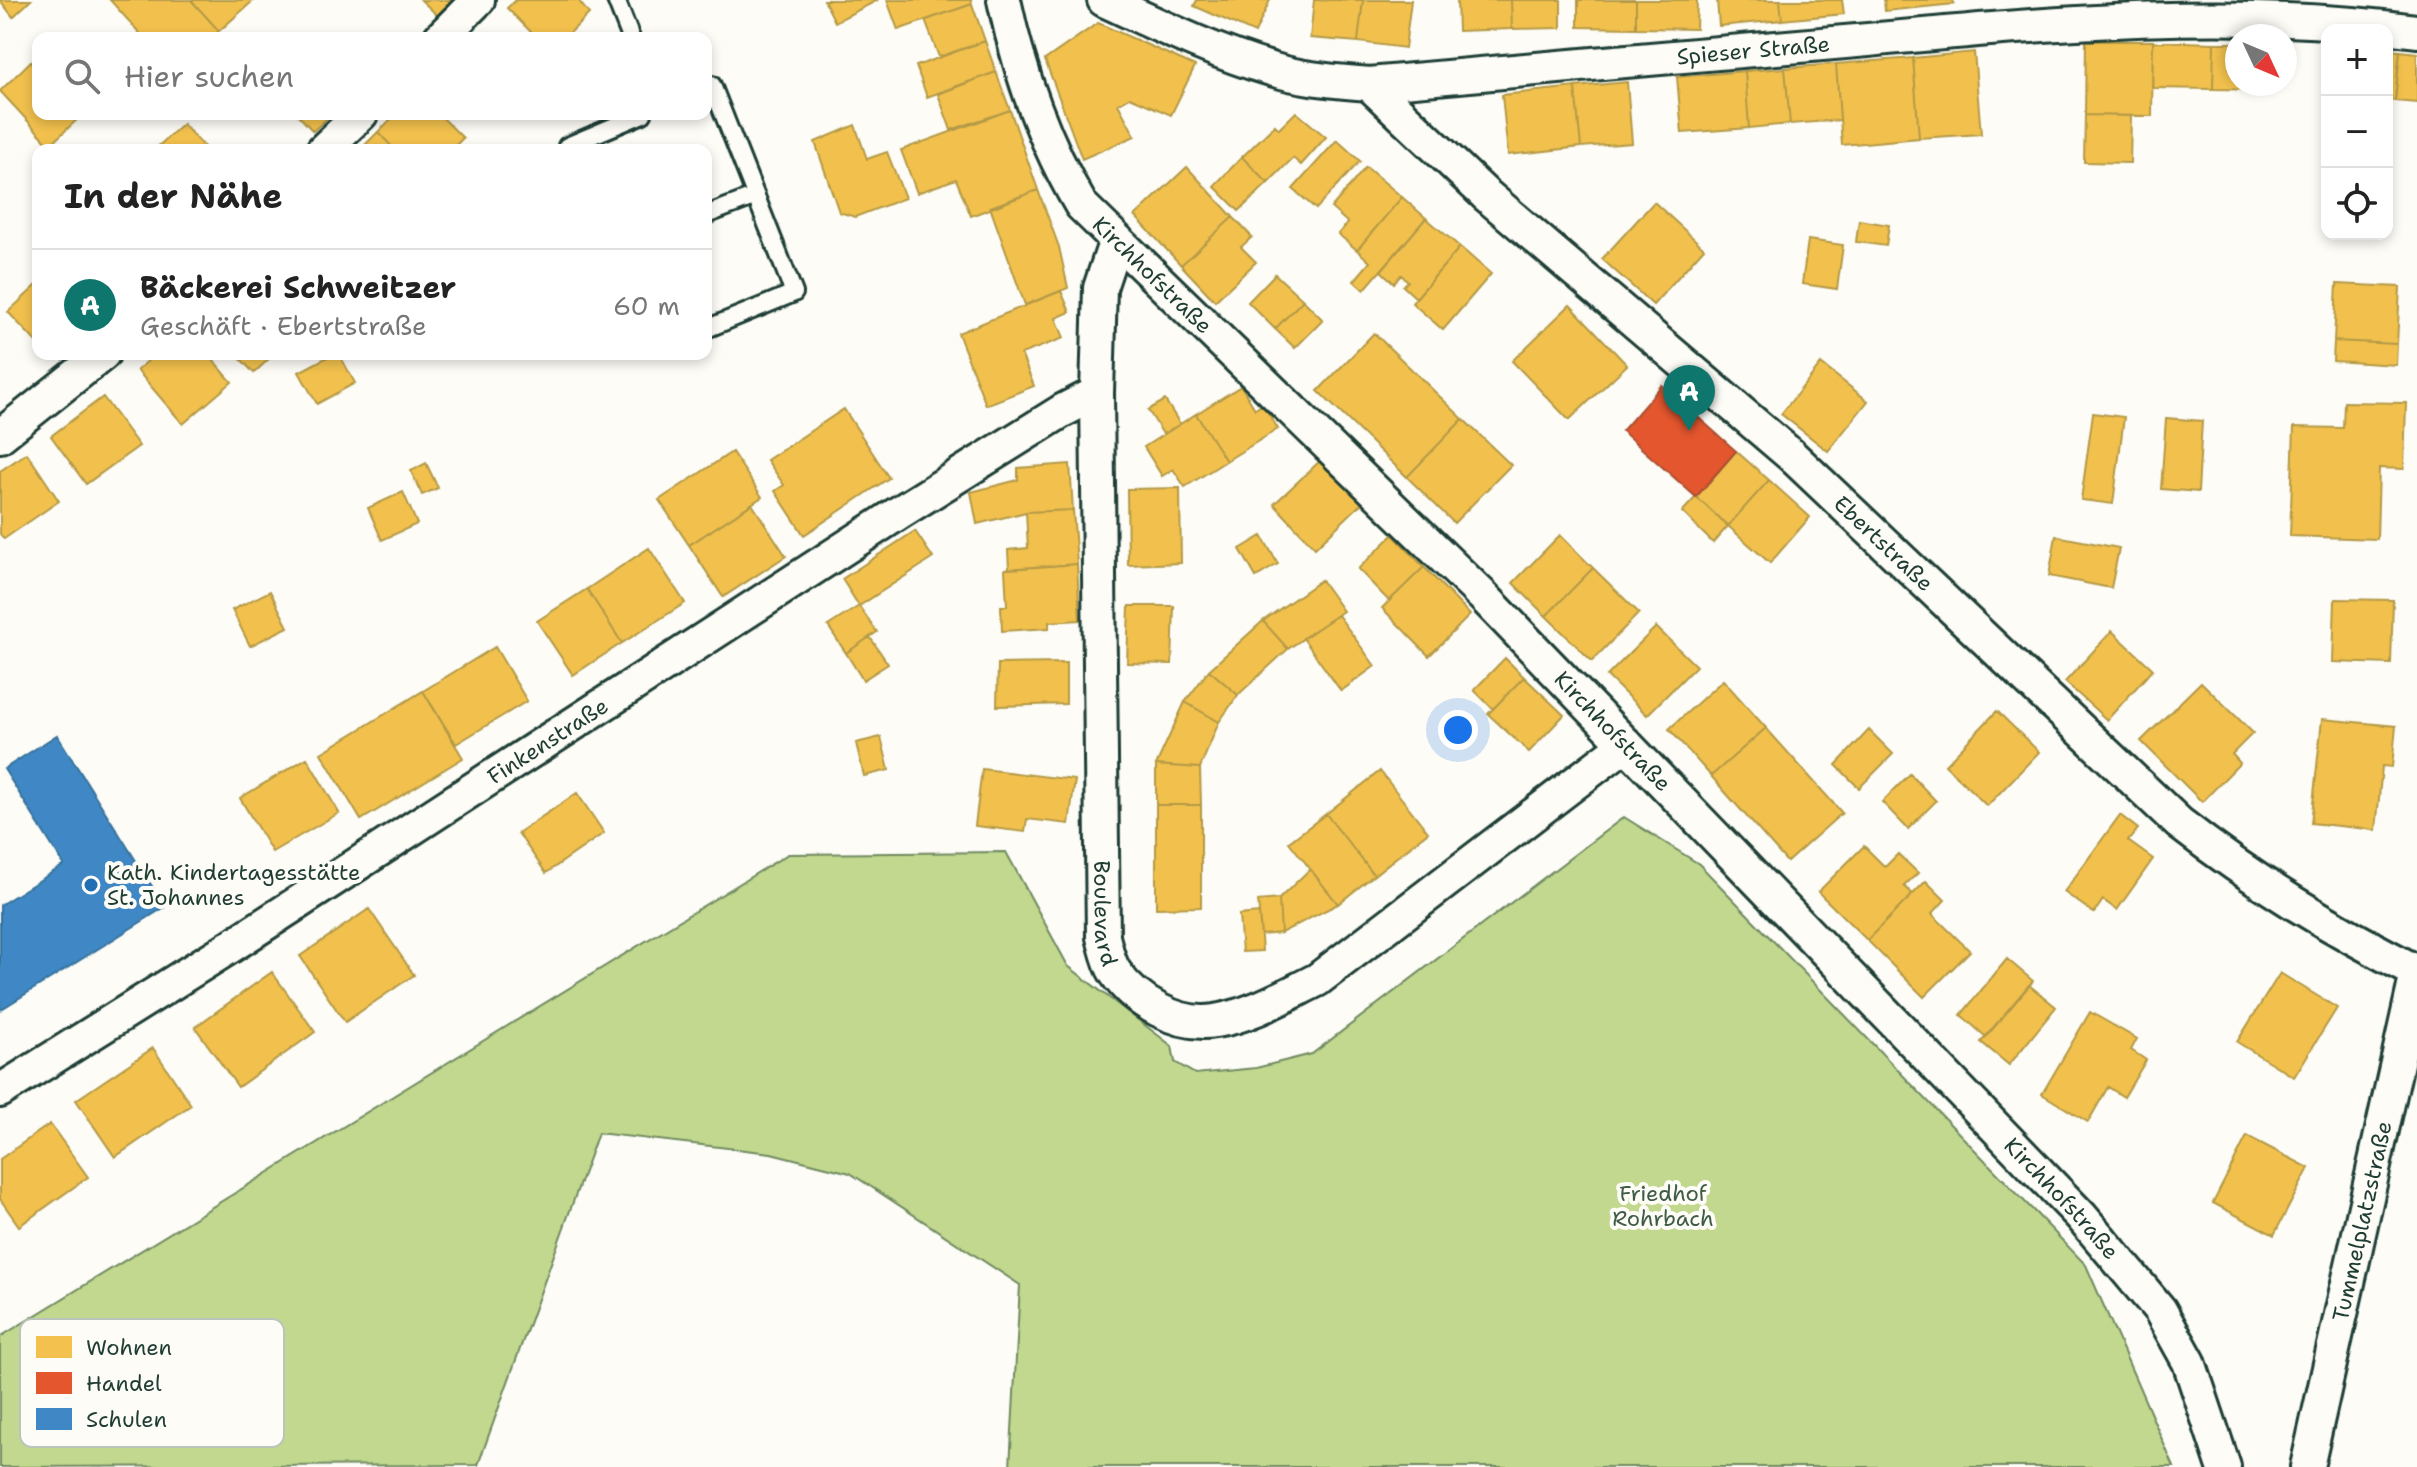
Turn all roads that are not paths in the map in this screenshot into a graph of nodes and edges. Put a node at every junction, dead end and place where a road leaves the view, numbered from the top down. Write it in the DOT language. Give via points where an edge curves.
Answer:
graph roads {
  1 [pos="478,0"];
  2 [pos="616,0"];
  3 [pos="1004,0"];
  4 [pos="1104,0"];
  5 [pos="2417,31"];
  6 [pos="446,32"];
  7 [pos="629,32"];
  8 [pos="1369,84"];
  9 [pos="712,85"];
  10 [pos="355,120"];
  11 [pos="629,120"];
  12 [pos="329,144"];
  13 [pos="572,144"];
  14 [pos="756,196"];
  15 [pos="712,213"];
  16 [pos="1116,240"];
  17 [pos="712,327"];
  18 [pos="95,360"];
  19 [pos="1097,393"];
  20 [pos="0,436"];
  21 [pos="1626,744"];
  22 [pos="2417,973"];
  23 [pos="0,1091"];
  24 [pos="2224,1467"];
  25 [pos="2307,1467"];
  1 -- 6 [label="street"];
  2 -- 7 [label="lane"];
  3 -- 16 [label="street, Kirchhofstraße" via="1015,48 1058,166 1081,205"];
  4 -- 8 [label="street, Spieser Straße" via="1271,69"];
  5 -- 8 [label="street, Spieser Straße" via="2224,17 2088,21"];
  8 -- 22 [label="street, Ebertstraße" via="1485,194 1791,455 2179,823 2242,872 2322,923"];
  9 -- 14 [label="lane"];
  10 -- 12 [label="street"];
  11 -- 13 [label="lane"];
  14 -- 15 [label="lane"];
  14 -- 17 [label="lane" via="794,293"];
  16 -- 19 [label="street, Boulevard" via="1100,288"];
  16 -- 21 [label="street, Kirchhofstraße" via="1334,449"];
  18 -- 20 [label="street"];
  19 -- 21 [label="street, Boulevard" via="1103,937 1114,971 1136,995 1171,1016 1214,1021 1317,980"];
  19 -- 23 [label="street, Finkenstraße" via="900,512"];
  21 -- 24 [label="street, Kirchhofstraße" via="2124,1265 2160,1310 2189,1362"];
  22 -- 25 [label="street, Tummelplatzstraße"];
}
